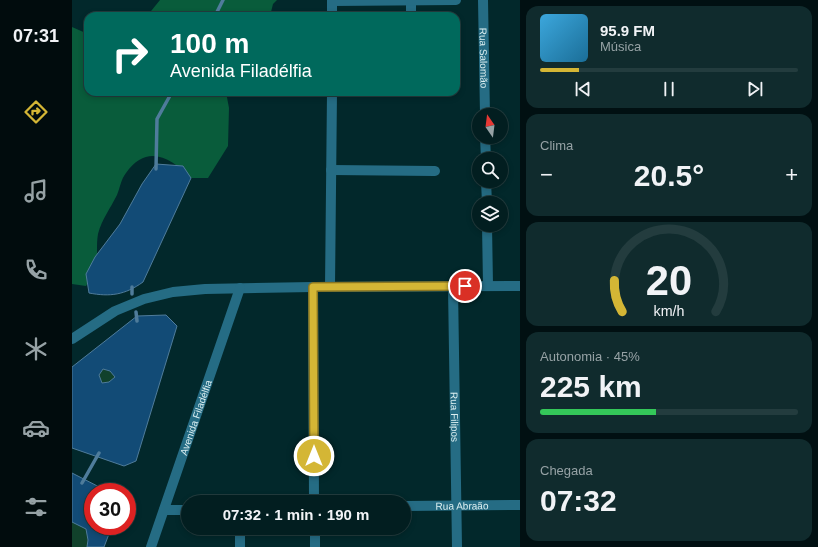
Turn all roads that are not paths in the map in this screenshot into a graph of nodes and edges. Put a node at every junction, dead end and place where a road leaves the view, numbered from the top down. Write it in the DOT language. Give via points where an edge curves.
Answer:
graph roads {
  1 [pos="332,0"];
  2 [pos="411,0"];
  3 [pos="456,0"];
  4 [pos="482,0"];
  5 [pos="332,12"];
  6 [pos="411,12"];
  7 [pos="332,96"];
  8 [pos="485,108"];
  9 [pos="332,170"];
  10 [pos="435,171"];
  11 [pos="487,232"];
  12 [pos="488,285"];
  13 [pos="520,286"];
  14 [pos="313,287"];
  15 [pos="330,287"];
  16 [pos="453,287"];
  17 [pos="240,288"];
  18 [pos="72,339"];
  19 [pos="314,495"];
  20 [pos="520,505"];
  21 [pos="411,506"];
  22 [pos="457,506"];
  23 [pos="164,510"];
  24 [pos="181,510"];
  25 [pos="240,535"];
  26 [pos="315,535"];
  27 [pos="152,547"];
  28 [pos="240,547"];
  29 [pos="315,547"];
  30 [pos="457,547"];
  1 -- 2 [label="street"];
  1 -- 5 [label="street"];
  2 -- 3 [label="street"];
  2 -- 6 [label="street"];
  4 -- 8 [label="street, Rua Salomão"];
  7 -- 9 [label="street"];
  9 -- 10 [label="street"];
  9 -- 15 [label="street"];
  11 -- 12 [label="street"];
  12 -- 13 [label="street"];
  12 -- 16 [label="street"];
  14 -- 15 [label="street"];
  14 -- 17 [label="street"];
  14 -- 19 [label="street"];
  15 -- 16 [label="street"];
  16 -- 22 [label="street, Rua Filipos"];
  17 -- 18 [label="street" via="173,292 144,299 115,311"];
  17 -- 23 [label="street, Avenida Filadélfia"];
  20 -- 22 [label="street, Rua Abraão"];
  21 -- 22 [label="street, Rua Abraão"];
  22 -- 30 [label="street, Rua Filipos"];
  23 -- 24 [label="street"];
  23 -- 27 [label="street, Avenida Filadélfia"];
  25 -- 28 [label="street"];
  26 -- 29 [label="street"];
}
